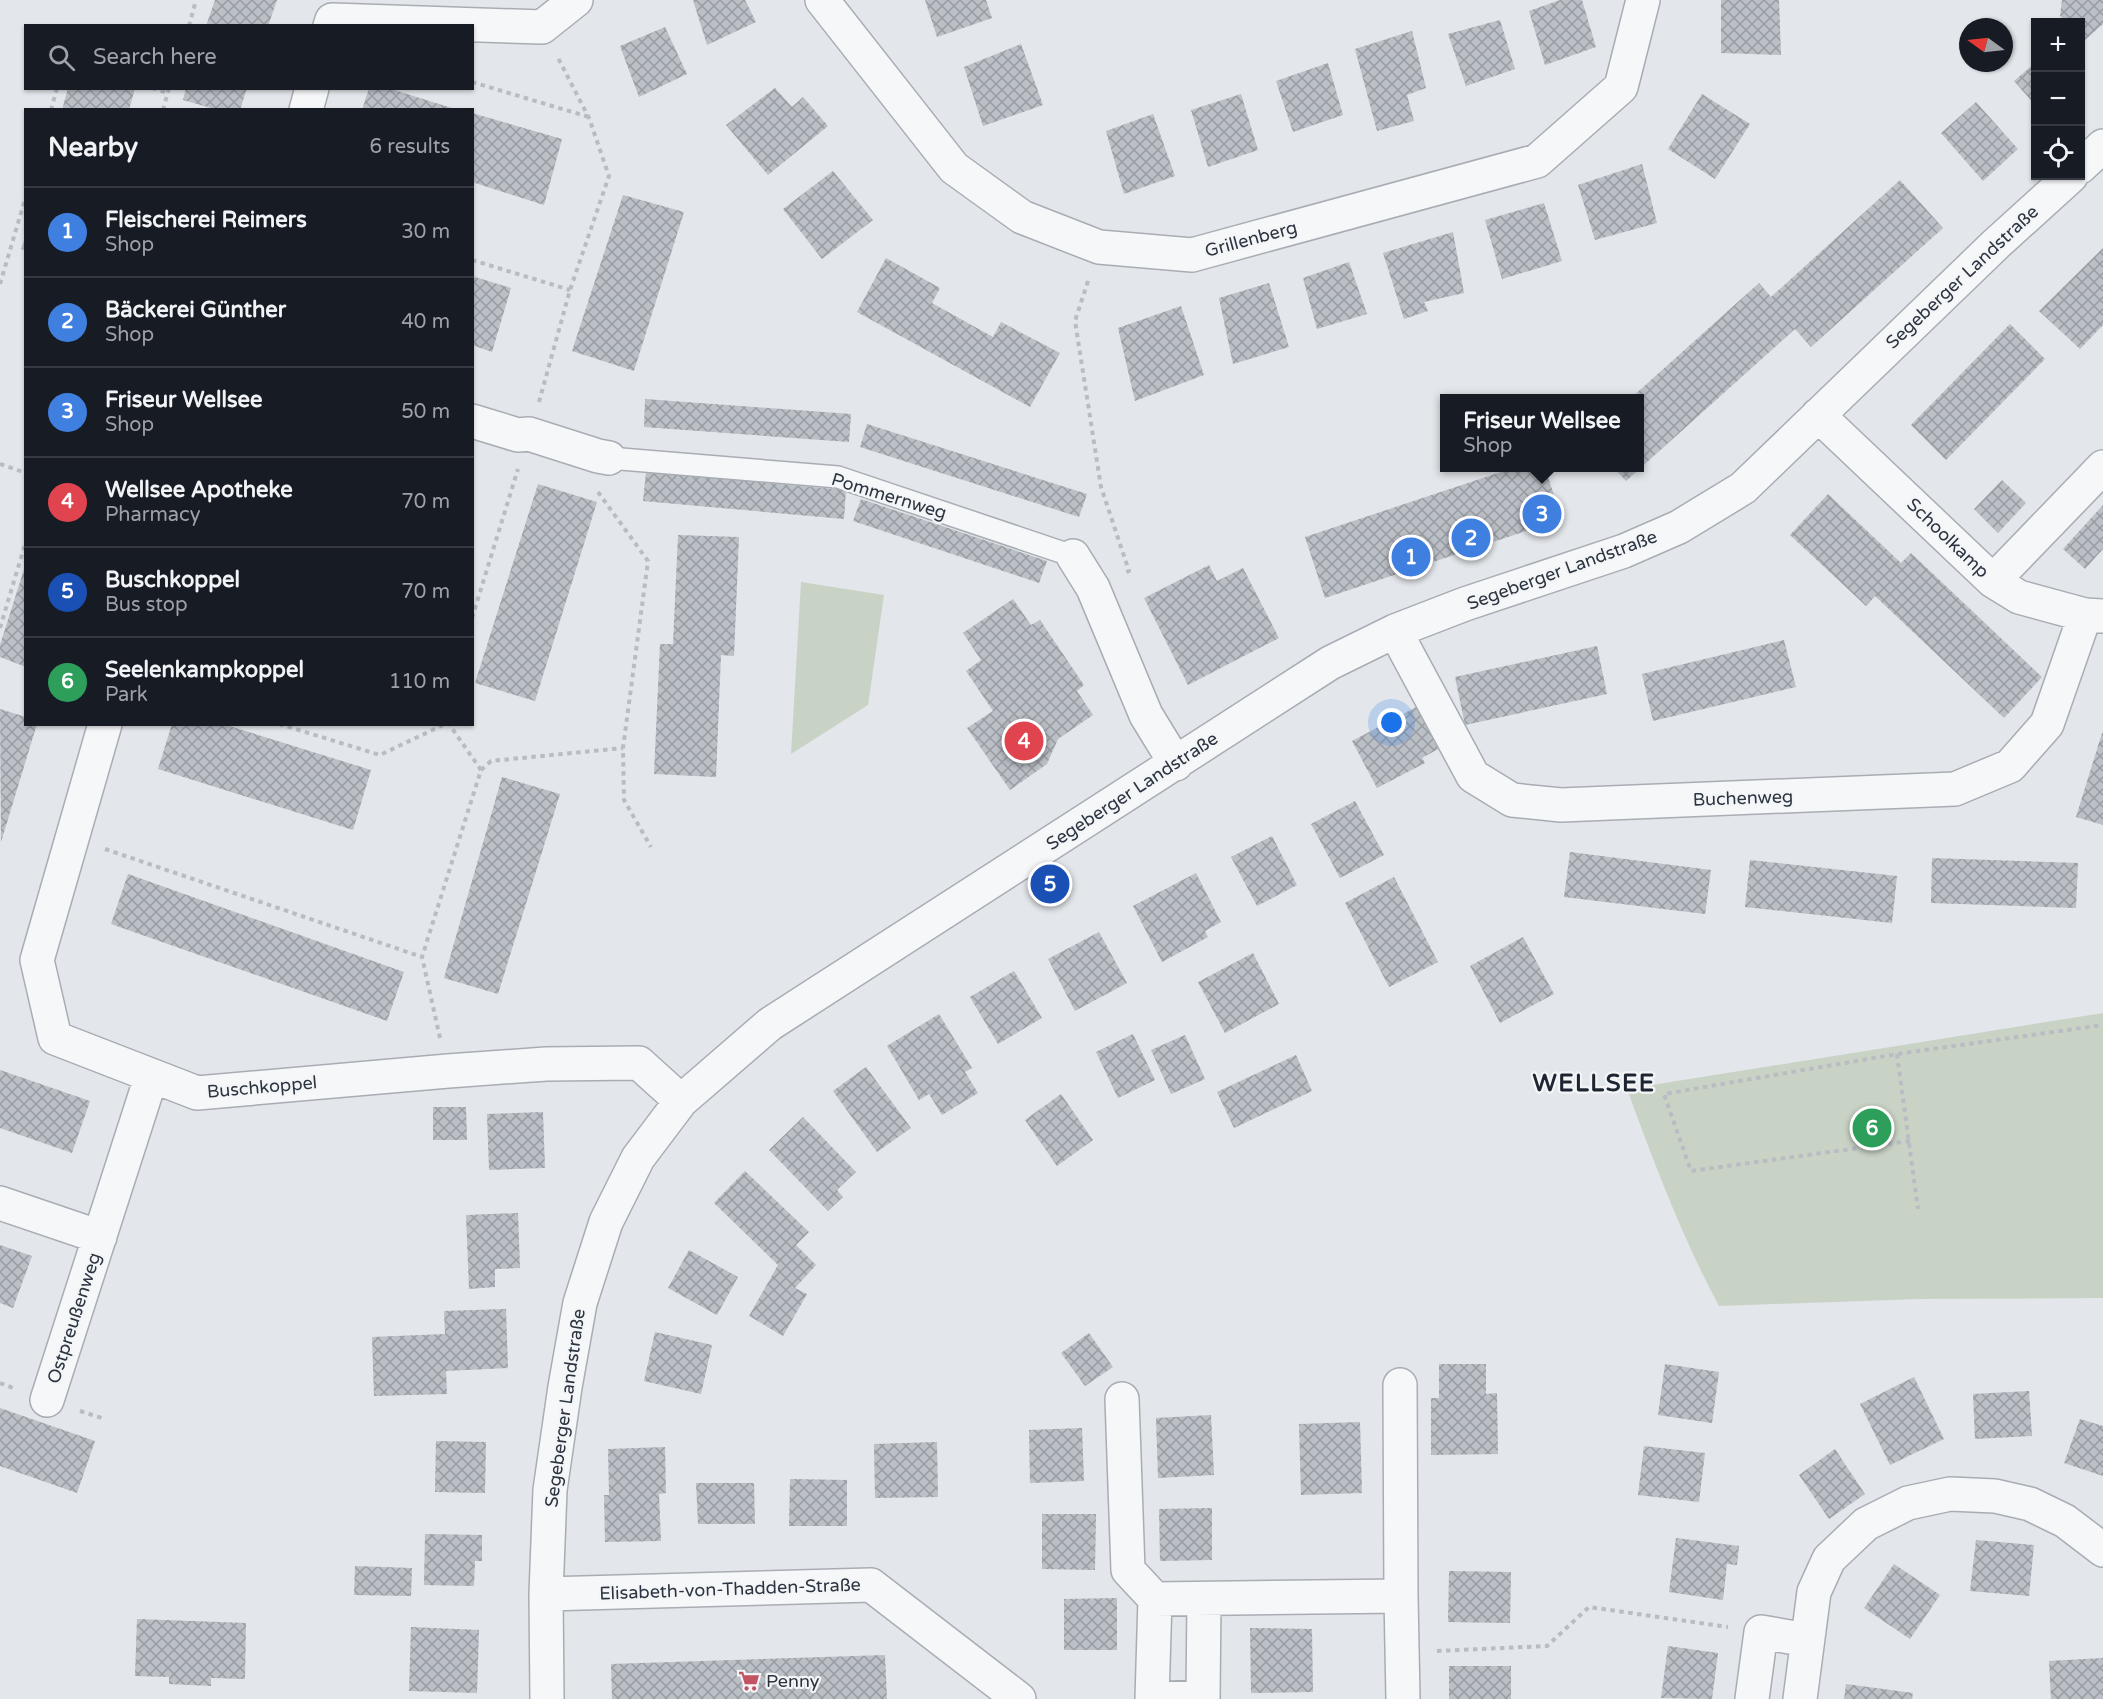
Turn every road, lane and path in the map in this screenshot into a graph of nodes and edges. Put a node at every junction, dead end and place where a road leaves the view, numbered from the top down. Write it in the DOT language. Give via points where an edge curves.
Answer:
graph roads {
  1 [pos="196,0"];
  2 [pos="576,0"];
  3 [pos="822,0"];
  4 [pos="1643,0"];
  5 [pos="190,24"];
  6 [pos="331,24"];
  7 [pos="452,24"];
  8 [pos="474,25"];
  9 [pos="542,27"];
  10 [pos="474,83"];
  11 [pos="56,90"];
  12 [pos="311,90"];
  13 [pos="169,91"];
  14 [pos="52,108"];
  15 [pos="164,108"];
  16 [pos="307,108"];
  17 [pos="589,118"];
  18 [pos="2103,146"];
  19 [pos="2085,162"];
  20 [pos="2067,180"];
  21 [pos="24,203"];
  22 [pos="1100,247"];
  23 [pos="474,261"];
  24 [pos="0,284"];
  25 [pos="570,290"];
  26 [pos="1818,415"];
  27 [pos="474,422"];
  28 [pos="529,434"];
  29 [pos="609,458"];
  30 [pos="0,464"];
  31 [pos="2103,467"];
  32 [pos="24,472"];
  33 [pos="24,548"];
  34 [pos="1073,556"];
  35 [pos="1993,581"];
  36 [pos="1093,588"];
  37 [pos="474,611"];
  38 [pos="2094,615"];
  39 [pos="0,628"];
  40 [pos="1395,631"];
  41 [pos="104,726"];
  42 [pos="286,726"];
  43 [pos="443,726"];
  44 [pos="448,726"];
  45 [pos="622,748"];
  46 [pos="1176,764"];
  47 [pos="481,770"];
  48 [pos="73,838"];
  49 [pos="651,847"];
  50 [pos="422,957"];
  51 [pos="2103,1024"];
  52 [pos="1897,1054"];
  53 [pos="448,1071"];
  54 [pos="151,1077"];
  55 [pos="681,1101"];
  56 [pos="1910,1141"];
  57 [pos="0,1203"];
  58 [pos="1918,1209"];
  59 [pos="100,1237"];
  60 [pos="1400,1385"];
  61 [pos="1122,1399"];
  62 [pos="47,1400"];
  63 [pos="2103,1550"];
  64 [pos="546,1594"];
  65 [pos="1401,1596"];
  66 [pos="1155,1599"];
  67 [pos="1204,1599"];
  68 [pos="1761,1632"];
  69 [pos="1807,1640"];
  70 [pos="1401,1651"];
  71 [pos="547,1699"];
  72 [pos="1019,1699"];
  73 [pos="1152,1699"];
  74 [pos="1403,1699"];
  75 [pos="1752,1699"];
  76 [pos="1800,1699"];
  1 -- 5 [label="path"];
  2 -- 9 [label="street"];
  3 -- 22 [label="street, Grillenberg" via="954,168 1023,217"];
  4 -- 22 [label="street, Grillenberg" via="1620,87 1536,161 1192,255"];
  6 -- 7 [label="street" via="332,20"];
  8 -- 9 [label="street"];
  9 -- 17 [label="path"];
  10 -- 17 [label="path"];
  11 -- 14 [label="path"];
  12 -- 16 [label="street"];
  13 -- 15 [label="path"];
  17 -- 25 [label="path" via="609,176"];
  18 -- 19 [label="street"];
  20 -- 26 [label="street, Segeberger Landstraße"];
  21 -- 24 [label="path"];
  22 -- 36 [label="path" via="1075,321 1101,487 1129,571"];
  23 -- 25 [label="path"];
  25 -- 28 [label="path"];
  26 -- 35 [label="street, Schoolkamp"];
  26 -- 40 [label="street, Segeberger Landstraße" via="1743,488 1679,527 1624,551"];
  27 -- 28 [label="street, Pommernweg" via="518,435"];
  28 -- 29 [label="street, Pommernweg"];
  28 -- 37 [label="path"];
  29 -- 34 [label="lane, Pommernweg" via="838,477"];
  29 -- 45 [label="path" via="598,492 648,561"];
  30 -- 32 [label="path"];
  31 -- 35 [label="street"];
  33 -- 39 [label="path"];
  34 -- 36 [label="street, Pommernweg"];
  35 -- 38 [label="street, Schoolkamp" via="2019,597"];
  36 -- 46 [label="street, Pommernweg" via="1146,715"];
  38 -- 40 [label="street, Buchenweg" via="2047,724 2010,766 1955,789 1561,805 1512,800 1473,777"];
  40 -- 46 [label="street, Segeberger Landstraße" via="1330,663"];
  41 -- 48 [label="street, Buschkoppel"];
  42 -- 43 [label="path" via="380,755"];
  44 -- 47 [label="path"];
  45 -- 47 [label="path" via="491,761"];
  45 -- 49 [label="path" via="624,800"];
  46 -- 55 [label="street, Segeberger Landstraße" via="770,1024"];
  47 -- 50 [label="path"];
  48 -- 50 [label="path"];
  48 -- 54 [label="street, Buschkoppel" via="38,960 55,1038"];
  50 -- 53 [label="path"];
  51 -- 52 [label="path"];
  52 -- 56 [label="path"];
  52 -- 56 [label="path" via="1664,1094 1690,1171"];
  53 -- 54 [label="street, Buschkoppel" via="197,1093"];
  53 -- 55 [label="street, Buschkoppel" via="639,1063"];
  54 -- 59 [label="street, Ostpreußenweg"];
  55 -- 64 [label="street, Segeberger Landstraße" via="639,1158 606,1222 580,1303 550,1490"];
  56 -- 58 [label="path"];
  57 -- 59 [label="street, Ostpreußenweg"];
  59 -- 62 [label="street, Ostpreußenweg"];
  60 -- 65 [label="street"];
  61 -- 66 [label="street" via="1128,1570"];
  63 -- 69 [label="street" via="2065,1521 2030,1504 1995,1496 1950,1494 1908,1503 1866,1524 1829,1559 1814,1592"];
  64 -- 71 [label="street, Segeberger Landstraße"];
  64 -- 72 [label="street, Elisabeth-von-Thadden-Straße" via="871,1585"];
  65 -- 67 [label="street"];
  65 -- 70 [label="street"];
  66 -- 67 [label="street"];
  66 -- 73 [label="street"];
  67 -- 73 [label="street" via="1203,1697"];
  68 -- 69 [label="street"];
  68 -- 70 [label="path" via="1589,1607 1547,1646"];
  68 -- 75 [label="street"];
  69 -- 76 [label="street"];
  70 -- 74 [label="street"];
}
